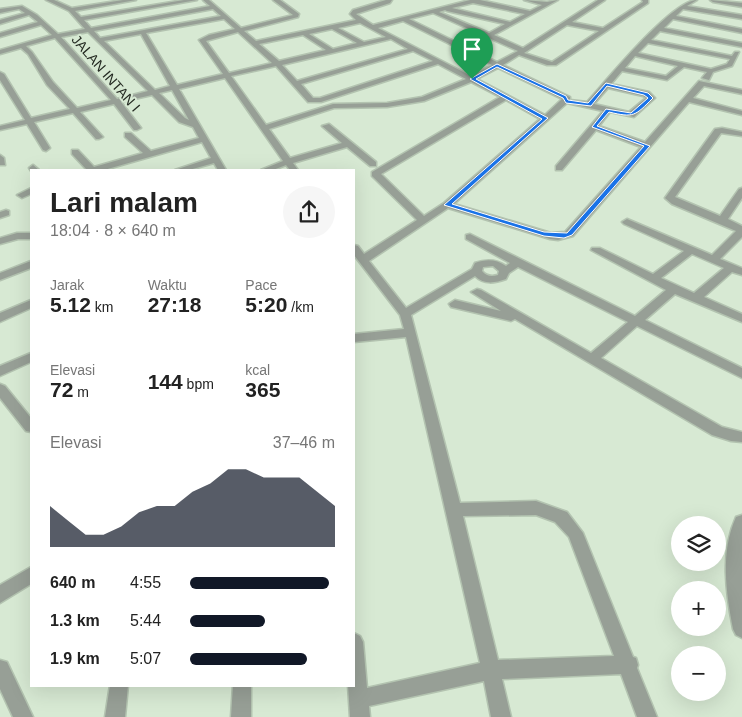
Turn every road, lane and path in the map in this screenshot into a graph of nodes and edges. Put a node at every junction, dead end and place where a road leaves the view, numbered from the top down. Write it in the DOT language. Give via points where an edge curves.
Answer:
graph roads {
  1 [pos="49,0"];
  2 [pos="133,0"];
  3 [pos="194,0"];
  4 [pos="206,0"];
  5 [pos="276,0"];
  6 [pos="389,0"];
  7 [pos="527,0"];
  8 [pos="555,0"];
  9 [pos="602,0"];
  10 [pos="645,0"];
  11 [pos="694,0"];
  12 [pos="713,0"];
  13 [pos="66,1"];
  14 [pos="474,1"];
  15 [pos="58,3"];
  16 [pos="548,4"];
  17 [pos="742,5"];
  18 [pos="215,7"];
  19 [pos="682,7"];
  20 [pos="444,8"];
  21 [pos="71,10"];
  22 [pos="0,11"];
  23 [pos="433,11"];
  24 [pos="30,13"];
  25 [pos="530,14"];
  26 [pos="226,17"];
  27 [pos="670,17"];
  28 [pos="742,17"];
  29 [pos="404,18"];
  30 [pos="81,19"];
  31 [pos="361,20"];
  32 [pos="0,22"];
  33 [pos="42,23"];
  34 [pos="567,23"];
  35 [pos="511,24"];
  36 [pos="333,27"];
  37 [pos="373,27"];
  38 [pos="90,29"];
  39 [pos="659,29"];
  40 [pos="240,30"];
  41 [pos="604,30"];
  42 [pos="742,31"];
  43 [pos="143,33"];
  44 [pos="304,33"];
  45 [pos="0,35"];
  46 [pos="490,35"];
  47 [pos="56,36"];
  48 [pos="392,37"];
  49 [pos="99,40"];
  50 [pos="647,41"];
  51 [pos="255,43"];
  52 [pos="363,44"];
  53 [pos="742,44"];
  54 [pos="21,45"];
  55 [pos="414,49"];
  56 [pos="332,51"];
  57 [pos="0,52"];
  58 [pos="520,52"];
  59 [pos="632,54"];
  60 [pos="734,58"];
  61 [pos="438,62"];
  62 [pos="277,63"];
  63 [pos="497,65"];
  64 [pos="683,65"];
  65 [pos="620,69"];
  66 [pos="712,71"];
  67 [pos="0,74"];
  68 [pos="226,76"];
  69 [pos="472,79"];
  70 [pos="297,83"];
  71 [pos="702,83"];
  72 [pos="606,85"];
  73 [pos="176,87"];
  74 [pos="153,92"];
  75 [pos="742,92"];
  76 [pos="505,98"];
  77 [pos="687,99"];
  78 [pos="116,101"];
  79 [pos="566,101"];
  80 [pos="589,105"];
  81 [pos="74,110"];
  82 [pos="608,110"];
  83 [pos="742,113"];
  84 [pos="545,118"];
  85 [pos="28,120"];
  86 [pos="196,125"];
  87 [pos="326,126"];
  88 [pos="594,127"];
  89 [pos="0,128"];
  90 [pos="137,128"];
  91 [pos="263,128"];
  92 [pos="742,134"];
  93 [pos="128,135"];
  94 [pos="99,137"];
  95 [pos="203,138"];
  96 [pos="348,144"];
  97 [pos="648,146"];
  98 [pos="46,148"];
  99 [pos="75,152"];
  100 [pos="148,153"];
  101 [pos="215,160"];
  102 [pos="287,162"];
  103 [pos="373,164"];
  104 [pos="559,168"];
  105 [pos="92,169"];
  106 [pos="96,169"];
  107 [pos="183,169"];
  108 [pos="221,169"];
  109 [pos="268,169"];
  110 [pos="293,169"];
  111 [pos="742,191"];
  112 [pos="447,205"];
  113 [pos="722,220"];
  114 [pos="423,222"];
  115 [pos="627,222"];
  116 [pos="742,231"];
  117 [pos="30,236"];
  118 [pos="470,237"];
  119 [pos="0,241"];
  120 [pos="596,250"];
  121 [pos="690,251"];
  122 [pos="358,254"];
  123 [pos="502,254"];
  124 [pos="713,260"];
  125 [pos="488,263"];
  126 [pos="518,263"];
  127 [pos="30,264"];
  128 [pos="731,267"];
  129 [pos="476,271"];
  130 [pos="505,271"];
  131 [pos="742,272"];
  132 [pos="0,278"];
  133 [pos="654,279"];
  134 [pos="492,280"];
  135 [pos="674,289"];
  136 [pos="477,292"];
  137 [pos="696,298"];
  138 [pos="431,299"];
  139 [pos="30,304"];
  140 [pos="455,304"];
  141 [pos="405,314"];
  142 [pos="0,318"];
  143 [pos="742,318"];
  144 [pos="526,321"];
  145 [pos="635,321"];
  146 [pos="411,332"];
  147 [pos="355,338"];
  148 [pos="30,357"];
  149 [pos="593,358"];
  150 [pos="0,371"];
  151 [pos="742,373"];
  152 [pos="0,389"];
  153 [pos="30,426"];
  154 [pos="742,437"];
  155 [pos="454,510"];
  156 [pos="742,522"];
  157 [pos="30,577"];
  158 [pos="0,595"];
  159 [pos="742,629"];
  160 [pos="355,653"];
  161 [pos="629,665"];
  162 [pos="0,669"];
  163 [pos="490,670"];
  164 [pos="119,687"];
  165 [pos="242,687"];
  166 [pos="360,708"];
  167 [pos="23,717"];
  168 [pos="115,717"];
  169 [pos="241,717"];
  170 [pos="501,717"];
  171 [pos="647,717"];
  1 -- 15 [label="street"];
  2 -- 21 [label="street"];
  3 -- 30 [label="street"];
  4 -- 18 [label="street"];
  5 -- 40 [label="street" via="296,16"];
  6 -- 31 [label="street" via="355,11 353,14"];
  7 -- 16 [label="street"];
  8 -- 16 [label="street"];
  9 -- 34 [label="street"];
  10 -- 41 [label="street"];
  11 -- 19 [label="street"];
  12 -- 17 [label="street"];
  13 -- 15 [label="street"];
  14 -- 20 [label="street"];
  14 -- 25 [label="street"];
  15 -- 21 [label="street"];
  16 -- 25 [label="street"];
  18 -- 26 [label="street"];
  18 -- 38 [label="street"];
  19 -- 27 [label="street"];
  19 -- 28 [label="street"];
  20 -- 23 [label="street"];
  20 -- 35 [label="street"];
  21 -- 30 [label="street"];
  22 -- 24 [label="street" via="20,7"];
  23 -- 29 [label="street"];
  23 -- 46 [label="street"];
  24 -- 32 [label="street"];
  24 -- 33 [label="street, JALAN INTAN I"];
  25 -- 35 [label="street"];
  26 -- 40 [label="street"];
  26 -- 43 [label="street"];
  27 -- 39 [label="street"];
  27 -- 42 [label="street"];
  29 -- 37 [label="street"];
  29 -- 63 [label="street"];
  30 -- 38 [label="street"];
  31 -- 36 [label="street"];
  31 -- 37 [label="street"];
  33 -- 45 [label="street"];
  33 -- 47 [label="street, JALAN INTAN I"];
  34 -- 41 [label="street"];
  34 -- 58 [label="street"];
  35 -- 46 [label="street"];
  36 -- 44 [label="street"];
  36 -- 52 [label="street"];
  37 -- 48 [label="street"];
  38 -- 47 [label="street"];
  38 -- 49 [label="street"];
  39 -- 50 [label="street"];
  39 -- 53 [label="street"];
  40 -- 51 [label="street"];
  40 -- 68 [label="street" via="202,40"];
  41 -- 58 [label="street" via="552,64"];
  43 -- 49 [label="street"];
  43 -- 73 [label="street"];
  44 -- 51 [label="street"];
  44 -- 56 [label="street"];
  46 -- 58 [label="street"];
  47 -- 54 [label="street"];
  47 -- 78 [label="street, JALAN INTAN I"];
  48 -- 52 [label="street"];
  48 -- 55 [label="street"];
  49 -- 74 [label="street"];
  50 -- 59 [label="street"];
  50 -- 60 [label="street"];
  51 -- 62 [label="street"];
  52 -- 56 [label="street"];
  53 -- 60 [label="street"];
  54 -- 57 [label="street"];
  54 -- 81 [label="street"];
  55 -- 61 [label="street"];
  55 -- 70 [label="street"];
  56 -- 62 [label="street"];
  58 -- 63 [label="street"];
  59 -- 64 [label="street"];
  59 -- 65 [label="street"];
  60 -- 66 [label="street" via="730,65"];
  61 -- 69 [label="street"];
  61 -- 70 [label="street" via="321,100 311,100"];
  62 -- 68 [label="street"];
  62 -- 70 [label="street"];
  63 -- 69 [label="street"];
  63 -- 79 [label="street" via="565,97"];
  64 -- 65 [label="street" via="668,78"];
  64 -- 66 [label="street"];
  65 -- 72 [label="street"];
  66 -- 71 [label="street"];
  67 -- 85 [label="street"];
  68 -- 73 [label="street"];
  68 -- 91 [label="street"];
  69 -- 76 [label="street"];
  69 -- 91 [label="street" via="416,101 333,106"];
  71 -- 75 [label="street"];
  71 -- 77 [label="street"];
  72 -- 80 [label="street"];
  72 -- 82 [label="street" via="651,98 631,115"];
  73 -- 74 [label="street"];
  73 -- 86 [label="street"];
  74 -- 78 [label="street"];
  74 -- 86 [label="street" via="182,120"];
  76 -- 84 [label="street"];
  76 -- 114 [label="street" via="375,174"];
  77 -- 83 [label="street"];
  77 -- 97 [label="street"];
  78 -- 81 [label="street"];
  78 -- 90 [label="street, JALAN INTAN I"];
  79 -- 80 [label="street"];
  79 -- 84 [label="street"];
  80 -- 82 [label="street"];
  81 -- 85 [label="street"];
  81 -- 94 [label="street"];
  82 -- 88 [label="street"];
  84 -- 112 [label="street"];
  85 -- 89 [label="street"];
  85 -- 98 [label="street"];
  86 -- 95 [label="street"];
  87 -- 96 [label="street"];
  88 -- 97 [label="street"];
  88 -- 104 [label="street"];
  91 -- 102 [label="street"];
  92 -- 113 [label="street" via="718,131 670,198"];
  93 -- 100 [label="street"];
  95 -- 100 [label="street"];
  95 -- 101 [label="street"];
  96 -- 102 [label="street"];
  96 -- 103 [label="street"];
  97 -- 112 [label="street" via="570,234 564,236 544,234"];
  99 -- 105 [label="street"];
  100 -- 106 [label="street"];
  101 -- 107 [label="street"];
  101 -- 108 [label="street"];
  102 -- 109 [label="street"];
  102 -- 110 [label="street"];
  111 -- 113 [label="street"];
  112 -- 114 [label="street"];
  113 -- 116 [label="street"];
  114 -- 122 [label="street"];
  115 -- 121 [label="street"];
  116 -- 124 [label="street"];
  117 -- 119 [label="street"];
  118 -- 123 [label="street"];
  120 -- 133 [label="street"];
  121 -- 124 [label="street"];
  121 -- 133 [label="street"];
  122 -- 141 [label="street"];
  123 -- 125 [label="street"];
  123 -- 126 [label="street"];
  124 -- 128 [label="street"];
  125 -- 129 [label="street" via="479,265"];
  125 -- 130 [label="street" via="499,265"];
  126 -- 130 [label="street"];
  126 -- 145 [label="street"];
  127 -- 132 [label="street"];
  128 -- 131 [label="street"];
  128 -- 137 [label="street"];
  129 -- 134 [label="street" via="481,278"];
  129 -- 138 [label="street"];
  130 -- 134 [label="street" via="502,278"];
  133 -- 135 [label="street"];
  134 -- 136 [label="street"];
  135 -- 137 [label="street"];
  135 -- 145 [label="street"];
  136 -- 140 [label="street"];
  136 -- 144 [label="street"];
  137 -- 143 [label="street"];
  138 -- 140 [label="street"];
  138 -- 141 [label="street"];
  139 -- 142 [label="street"];
  140 -- 144 [label="street"];
  141 -- 146 [label="street"];
  144 -- 149 [label="street"];
  145 -- 149 [label="street"];
  145 -- 151 [label="street"];
  146 -- 147 [label="street"];
  146 -- 155 [label="street"];
  148 -- 150 [label="street"];
  149 -- 154 [label="street" via="717,431"];
  152 -- 153 [label="street"];
  155 -- 161 [label="street" via="536,508 562,517 576,533"];
  155 -- 163 [label="street"];
  156 -- 159 [label="street" via="736,538 736,599"];
  157 -- 158 [label="street"];
  160 -- 166 [label="street"];
  161 -- 163 [label="street"];
  161 -- 171 [label="street"];
  162 -- 167 [label="street"];
  163 -- 166 [label="street"];
  163 -- 170 [label="street"];
  164 -- 168 [label="street"];
  165 -- 169 [label="street"];
}
